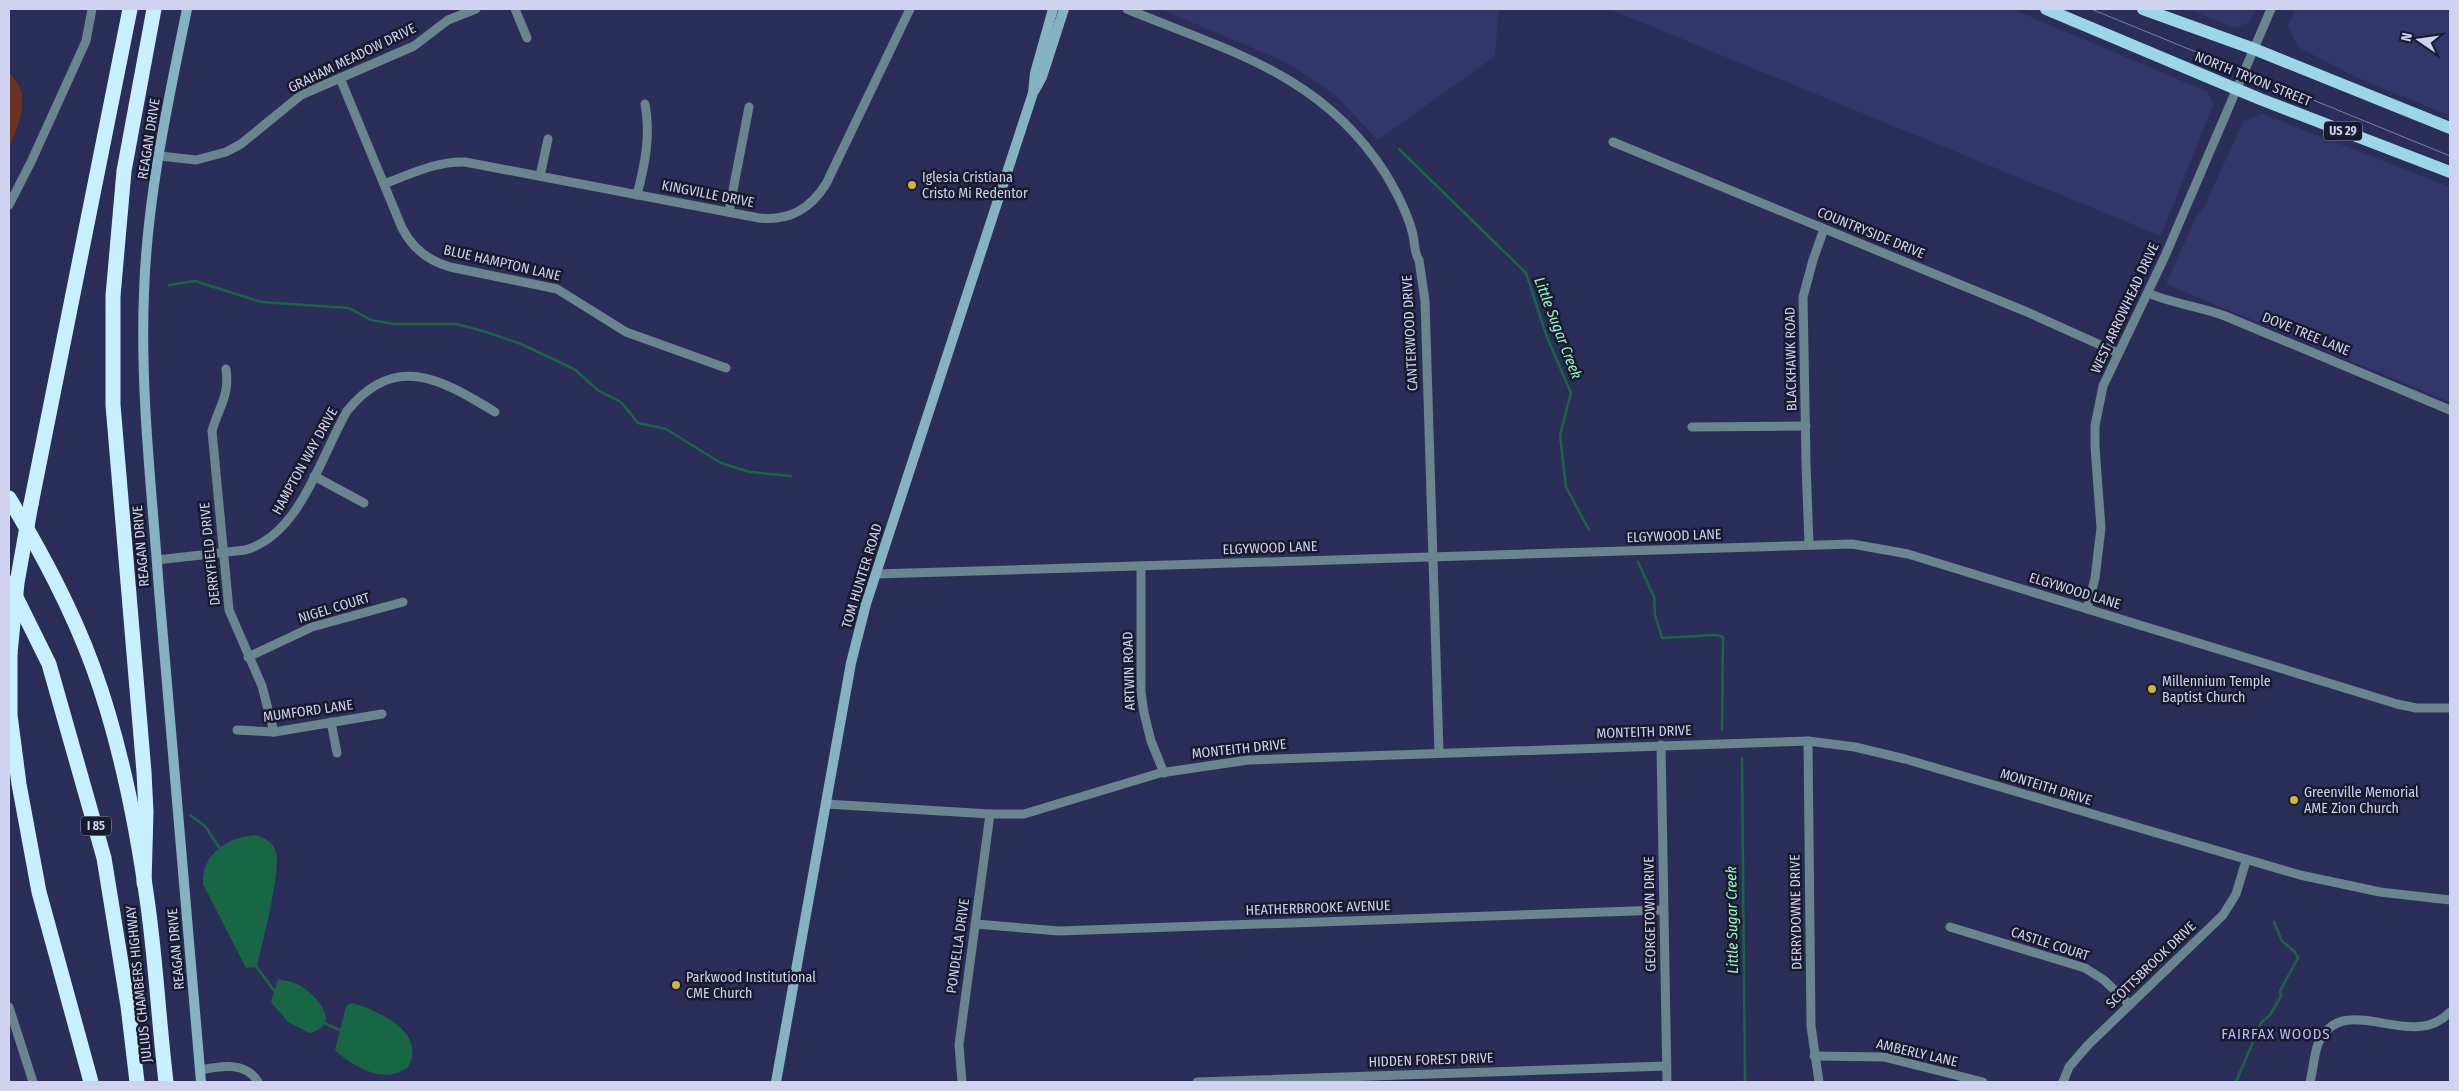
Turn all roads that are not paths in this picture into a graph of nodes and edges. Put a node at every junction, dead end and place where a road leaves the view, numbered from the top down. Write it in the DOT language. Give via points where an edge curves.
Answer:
graph roads {
  1 [pos="92,9"];
  2 [pos="130,9"];
  3 [pos="154,9"];
  4 [pos="187,9"];
  5 [pos="476,9"];
  6 [pos="515,9"];
  7 [pos="910,9"];
  8 [pos="1053,9"];
  9 [pos="1064,9"];
  10 [pos="1127,9"];
  11 [pos="2046,9"];
  12 [pos="2144,9"];
  13 [pos="2271,9"];
  14 [pos="528,38"];
  15 [pos="2254,49"];
  16 [pos="340,78"];
  17 [pos="2236,89"];
  18 [pos="1033,92"];
  19 [pos="645,104"];
  20 [pos="749,107"];
  21 [pos="2450,128"];
  22 [pos="548,140"];
  23 [pos="1613,142"];
  24 [pos="160,156"];
  25 [pos="2450,172"];
  26 [pos="540,176"];
  27 [pos="384,184"];
  28 [pos="637,195"];
  29 [pos="9,205"];
  30 [pos="729,211"];
  31 [pos="1824,229"];
  32 [pos="2148,293"];
  33 [pos="2118,353"];
  34 [pos="726,368"];
  35 [pos="226,369"];
  36 [pos="2450,410"];
  37 [pos="494,412"];
  38 [pos="1806,426"];
  39 [pos="1692,427"];
  40 [pos="314,476"];
  41 [pos="9,498"];
  42 [pos="364,503"];
  43 [pos="1809,544"];
  44 [pos="224,553"];
  45 [pos="1433,557"];
  46 [pos="157,560"];
  47 [pos="1141,566"];
  48 [pos="876,574"];
  49 [pos="9,582"];
  50 [pos="403,602"];
  51 [pos="2087,609"];
  52 [pos="248,657"];
  53 [pos="2450,708"];
  54 [pos="382,714"];
  55 [pos="331,722"];
  56 [pos="237,730"];
  57 [pos="274,732"];
  58 [pos="1808,742"];
  59 [pos="1661,745"];
  60 [pos="337,753"];
  61 [pos="1439,753"];
  62 [pos="1164,773"];
  63 [pos="826,804"];
  64 [pos="990,814"];
  65 [pos="2246,861"];
  66 [pos="144,883"];
  67 [pos="2450,900"];
  68 [pos="1663,910"];
  69 [pos="974,924"];
  70 [pos="1950,927"];
  71 [pos="2130,1005"];
  72 [pos="9,1006"];
  73 [pos="2450,1012"];
  74 [pos="1814,1056"];
  75 [pos="1666,1066"];
  76 [pos="200,1070"];
  77 [pos="33,1082"];
  78 [pos="91,1082"];
  79 [pos="137,1082"];
  80 [pos="166,1082"];
  81 [pos="201,1082"];
  82 [pos="258,1082"];
  83 [pos="776,1082"];
  84 [pos="962,1082"];
  85 [pos="1197,1082"];
  86 [pos="1667,1082"];
  87 [pos="1819,1082"];
  88 [pos="1984,1082"];
  89 [pos="2063,1082"];
  90 [pos="2310,1082"];
  1 -- 29 [label="street" via="86,41"];
  2 -- 78 [label="highway, bridge" via="16,583 10,653 10,715 18,784 40,892"];
  3 -- 66 [label="highway" via="124,172 113,286 112,354 115,434 144,772"];
  4 -- 24 [label="street, REAGAN DRIVE"];
  5 -- 16 [label="street, GRAHAM MEADOW DRIVE" via="448,20 414,46"];
  6 -- 14 [label="street"];
  7 -- 30 [label="street, KINGVILLE DRIVE" via="826,184 812,203 796,214 778,219"];
  8 -- 18 [label="street, TOM HUNTER ROAD"];
  9 -- 18 [label="street, TOM HUNTER ROAD" via="1042,77"];
  10 -- 45 [label="street, CANTERWOOD DRIVE" via="1290,79 1326,105 1350,128 1386,175 1409,223 1424,287"];
  11 -- 17 [label="main road, NORTH TRYON STREET / US 29"];
  12 -- 15 [label="main road, NORTH TRYON STREET"];
  13 -- 15 [label="street, WEST ARROWHEAD DRIVE"];
  15 -- 17 [label="street, WEST ARROWHEAD DRIVE"];
  15 -- 21 [label="main road, NORTH TRYON STREET"];
  16 -- 24 [label="street, GRAHAM MEADOW DRIVE" via="294,99 241,144 226,152 196,160"];
  16 -- 27 [label="street, BLUE HAMPTON LANE"];
  17 -- 25 [label="main road, NORTH TRYON STREET / US 29"];
  17 -- 32 [label="street, WEST ARROWHEAD DRIVE"];
  18 -- 48 [label="street, TOM HUNTER ROAD"];
  19 -- 28 [label="street" via="648,140"];
  20 -- 30 [label="street"];
  22 -- 26 [label="street"];
  23 -- 31 [label="street, COUNTRYSIDE DRIVE"];
  24 -- 46 [label="street, REAGAN DRIVE" via="146,254 142,329 148,473"];
  26 -- 27 [label="street, KINGVILLE DRIVE" via="449,162 432,165"];
  26 -- 28 [label="street, KINGVILLE DRIVE"];
  27 -- 34 [label="street, BLUE HAMPTON LANE" via="407,238 435,262 557,289 626,332"];
  28 -- 30 [label="street, KINGVILLE DRIVE"];
  31 -- 33 [label="street, COUNTRYSIDE DRIVE"];
  31 -- 38 [label="street, BLACKHAWK ROAD" via="1803,297"];
  32 -- 33 [label="street, WEST ARROWHEAD DRIVE"];
  32 -- 36 [label="street, DOVE TREE LANE" via="2224,316"];
  33 -- 51 [label="street, WEST ARROWHEAD DRIVE" via="2103,386 2095,426 2101,528 2095,578"];
  35 -- 44 [label="street, DERRYFIELD DRIVE" via="227,392 212,431"];
  37 -- 40 [label="street, HAMPTON WAY DRIVE" via="432,379 410,375 386,380 375,384 347,411"];
  38 -- 39 [label="street"];
  38 -- 43 [label="street, BLACKHAWK ROAD"];
  40 -- 42 [label="street"];
  40 -- 44 [label="street, HAMPTON WAY DRIVE" via="277,534 256,547"];
  41 -- 66 [label="highway, I 85" via="67,604 95,672 113,732"];
  43 -- 45 [label="street, ELGYWOOD LANE"];
  43 -- 51 [label="street, ELGYWOOD LANE" via="1852,544 1894,551"];
  44 -- 46 [label="street, HAMPTON WAY DRIVE"];
  44 -- 52 [label="street, DERRYFIELD DRIVE" via="230,610"];
  45 -- 47 [label="street, ELGYWOOD LANE"];
  45 -- 61 [label="street, CANTERWOOD DRIVE"];
  46 -- 76 [label="street, REAGAN DRIVE"];
  47 -- 48 [label="street, ELGYWOOD LANE"];
  47 -- 62 [label="street, ARTWIN ROAD" via="1141,692 1151,741"];
  48 -- 63 [label="street, TOM HUNTER ROAD" via="851,663"];
  49 -- 79 [label="highway, I 85" via="49,664 104,858"];
  50 -- 52 [label="street, NIGEL COURT" via="312,627"];
  51 -- 53 [label="street, ELGYWOOD LANE" via="2397,704 2416,708"];
  52 -- 57 [label="street, DERRYFIELD DRIVE" via="262,686"];
  54 -- 55 [label="street, MUMFORD LANE"];
  55 -- 57 [label="street, MUMFORD LANE"];
  55 -- 60 [label="street"];
  56 -- 57 [label="street, MUMFORD LANE"];
  58 -- 59 [label="street, MONTEITH DRIVE"];
  58 -- 65 [label="street, MONTEITH DRIVE" via="1855,747 1905,759"];
  58 -- 74 [label="street, DERRYDOWNE DRIVE"];
  59 -- 61 [label="street, MONTEITH DRIVE"];
  59 -- 68 [label="street, GEORGETOWN DRIVE"];
  61 -- 62 [label="street, MONTEITH DRIVE" via="1269,758"];
  62 -- 64 [label="street, MONTEITH DRIVE" via="1039,811"];
  63 -- 64 [label="street, MONTEITH DRIVE"];
  63 -- 83 [label="street, TOM HUNTER ROAD"];
  64 -- 69 [label="street, PONDELLA DRIVE"];
  65 -- 67 [label="street, MONTEITH DRIVE" via="2361,889"];
  65 -- 71 [label="street, SCOTTSBROOK DRIVE" via="2236,894 2223,915"];
  66 -- 80 [label="highway, JULIUS CHAMBERS HIGHWAY / I 85"];
  68 -- 69 [label="street, HEATHERBROOKE AVENUE" via="1059,931"];
  68 -- 75 [label="street, GEORGETOWN DRIVE"];
  69 -- 84 [label="street, PONDELLA DRIVE" via="959,1045"];
  70 -- 71 [label="street, CASTLE COURT" via="2085,968 2104,980"];
  71 -- 89 [label="street, SCOTTSBROOK DRIVE" via="2078,1055"];
  72 -- 77 [label="street"];
  73 -- 90 [label="street" via="2436,1023 2422,1028 2361,1019 2336,1024 2318,1045"];
  74 -- 87 [label="street, DERRYDOWNE DRIVE"];
  74 -- 88 [label="street, AMBERLY LANE" via="1884,1057"];
  75 -- 85 [label="street, HIDDEN FOREST DRIVE"];
  75 -- 86 [label="street, GEORGETOWN DRIVE"];
  76 -- 81 [label="street, REAGAN DRIVE"];
  76 -- 82 [label="street" via="233,1066 254,1076"];
}
